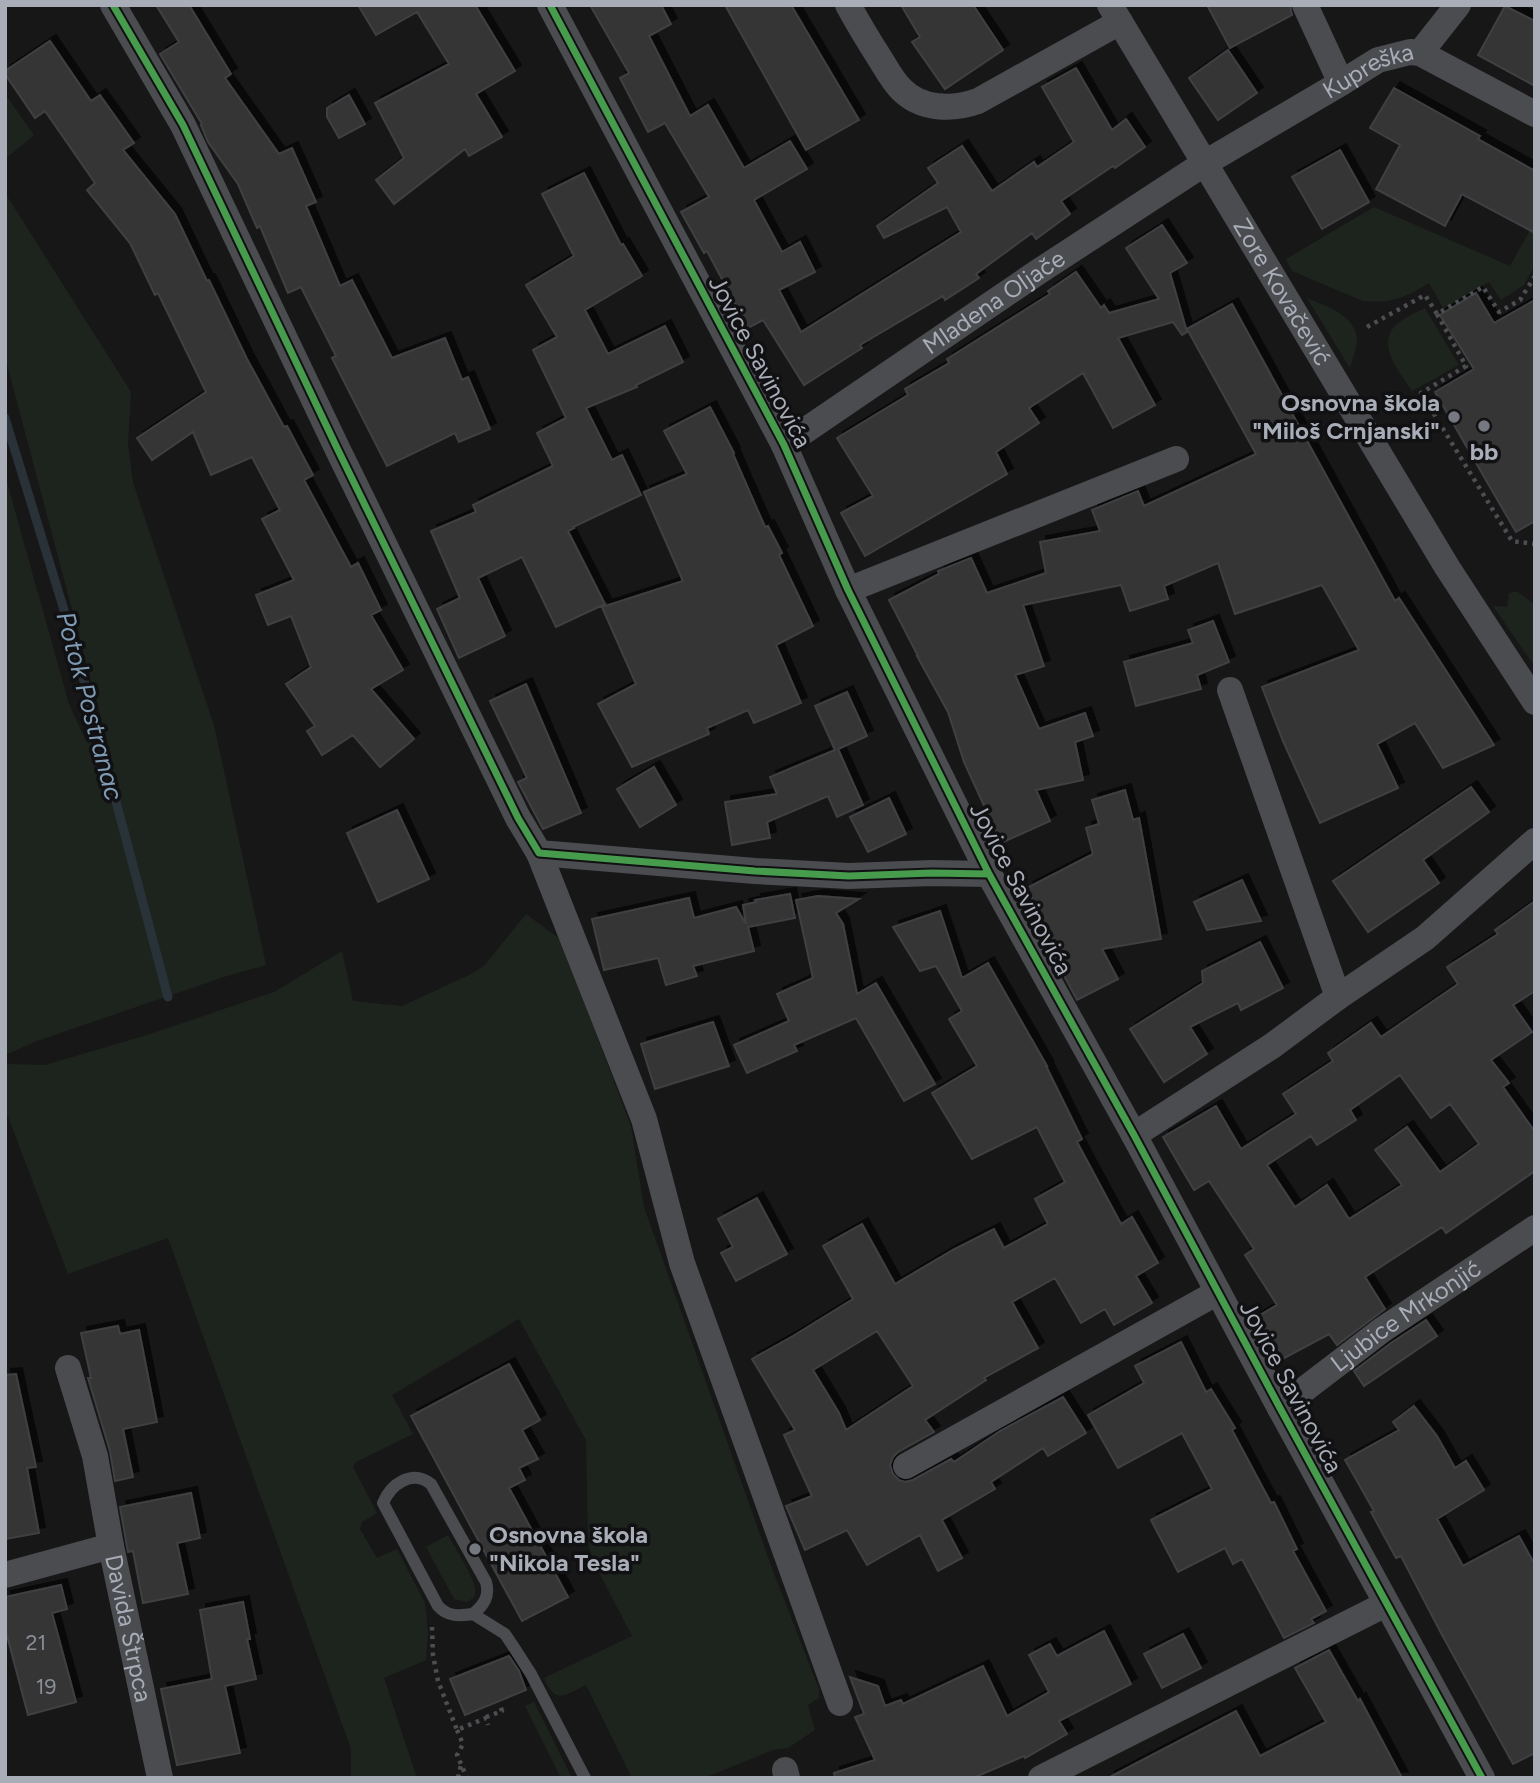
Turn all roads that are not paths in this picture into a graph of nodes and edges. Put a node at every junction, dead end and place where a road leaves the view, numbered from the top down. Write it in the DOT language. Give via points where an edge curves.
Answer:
graph roads {
  1 [pos="113,5"];
  2 [pos="550,5"];
  3 [pos="848,5"];
  4 [pos="1306,5"];
  5 [pos="1458,5"];
  6 [pos="1115,13"];
  7 [pos="1420,53"];
  8 [pos="1341,83"];
  9 [pos="1535,114"];
  10 [pos="1205,163"];
  11 [pos="784,445"];
  12 [pos="1176,459"];
  13 [pos="848,590"];
  14 [pos="1230,691"];
  15 [pos="1535,702"];
  16 [pos="1535,841"];
  17 [pos="540,853"];
  18 [pos="989,874"];
  19 [pos="1338,997"];
  20 [pos="1134,1135"];
  21 [pos="1531,1239"];
  22 [pos="1218,1292"];
  23 [pos="68,1368"];
  24 [pos="1280,1408"];
  25 [pos="906,1466"];
  26 [pos="111,1546"];
  27 [pos="5,1575"];
  28 [pos="487,1598"];
  29 [pos="1386,1604"];
  30 [pos="473,1614"];
  31 [pos="505,1634"];
  32 [pos="841,1703"];
  33 [pos="160,1778"];
  34 [pos="584,1778"];
  35 [pos="1041,1778"];
  36 [pos="1482,1778"];
  1 -- 17 [label="street" via="183,125 512,807"];
  2 -- 11 [label="street, Jovice Savinovića"];
  3 -- 6 [label="street, Zore Kovačević" via="901,90 914,100 949,107 978,101"];
  4 -- 8 [label="street"];
  5 -- 7 [label="street"];
  6 -- 10 [label="street, Zore Kovačević"];
  7 -- 8 [label="street, Kupreška" via="1378,60"];
  7 -- 9 [label="street, Kupreška"];
  8 -- 10 [label="street, Kupreška"];
  10 -- 11 [label="street, Mladena Oljače"];
  10 -- 15 [label="street, Zore Kovačević" via="1447,567"];
  11 -- 13 [label="street, Jovice Savinovića"];
  12 -- 13 [label="street"];
  13 -- 18 [label="street, Jovice Savinovića"];
  14 -- 19 [label="street"];
  16 -- 19 [label="street" via="1425,938"];
  17 -- 18 [label="street" via="849,876"];
  17 -- 32 [label="street" via="644,1119 682,1263"];
  18 -- 20 [label="street, Jovice Savinovića"];
  19 -- 20 [label="street" via="1272,1046"];
  20 -- 22 [label="street, Jovice Savinovića"];
  21 -- 24 [label="street, Ljubice Mrkonjić" via="1382,1330"];
  22 -- 24 [label="street, Jovice Savinovića"];
  22 -- 25 [label="street"];
  23 -- 26 [label="street" via="95,1456"];
  24 -- 29 [label="street, Jovice Savinovića"];
  26 -- 27 [label="street, Davida Štrpca"];
  26 -- 33 [label="street, Davida Štrpca"];
  28 -- 30 [label="lane"];
  28 -- 30 [label="lane" via="486,1582 431,1484 417,1478 393,1486 383,1503 439,1606 451,1615"];
  28 -- 31 [label="lane"];
  29 -- 35 [label="street"];
  29 -- 36 [label="street, Jovice Savinovića"];
  30 -- 31 [label="lane"];
  31 -- 34 [label="lane" via="531,1674"];
}
